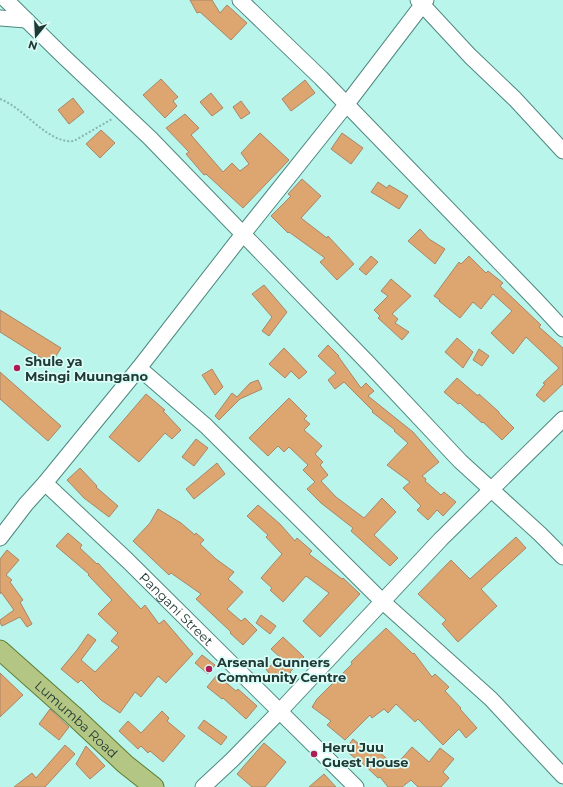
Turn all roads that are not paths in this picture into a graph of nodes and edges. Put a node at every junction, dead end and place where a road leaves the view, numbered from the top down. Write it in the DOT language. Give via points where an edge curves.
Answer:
graph roads {
  1 [pos="6,0"];
  2 [pos="240,0"];
  3 [pos="423,1"];
  4 [pos="0,18"];
  5 [pos="26,20"];
  6 [pos="346,105"];
  7 [pos="563,150"];
  8 [pos="243,234"];
  9 [pos="563,329"];
  10 [pos="139,368"];
  11 [pos="563,419"];
  12 [pos="45,483"];
  13 [pos="492,489"];
  14 [pos="0,538"];
  15 [pos="563,556"];
  16 [pos="382,601"];
  17 [pos="0,650"];
  18 [pos="280,711"];
  19 [pos="563,776"];
  20 [pos="154,787"];
  21 [pos="203,787"];
  22 [pos="356,787"];
  1 -- 5 [label="street"];
  2 -- 6 [label="street"];
  3 -- 6 [label="street"];
  3 -- 7 [label="street" via="470,56"];
  4 -- 5 [label="street"];
  5 -- 8 [label="street" via="150,138"];
  6 -- 8 [label="street"];
  6 -- 9 [label="street"];
  8 -- 10 [label="street"];
  8 -- 13 [label="street" via="460,461"];
  10 -- 12 [label="street"];
  10 -- 16 [label="street" via="206,426"];
  11 -- 13 [label="street"];
  12 -- 14 [label="street"];
  12 -- 18 [label="street, Pangani Street"];
  13 -- 15 [label="street"];
  13 -- 16 [label="street"];
  16 -- 18 [label="street"];
  16 -- 19 [label="street" via="491,699"];
  17 -- 20 [label="main road, Lumumba Road" via="125,764"];
  18 -- 21 [label="street"];
  18 -- 22 [label="street, Pangani Street"];
}
